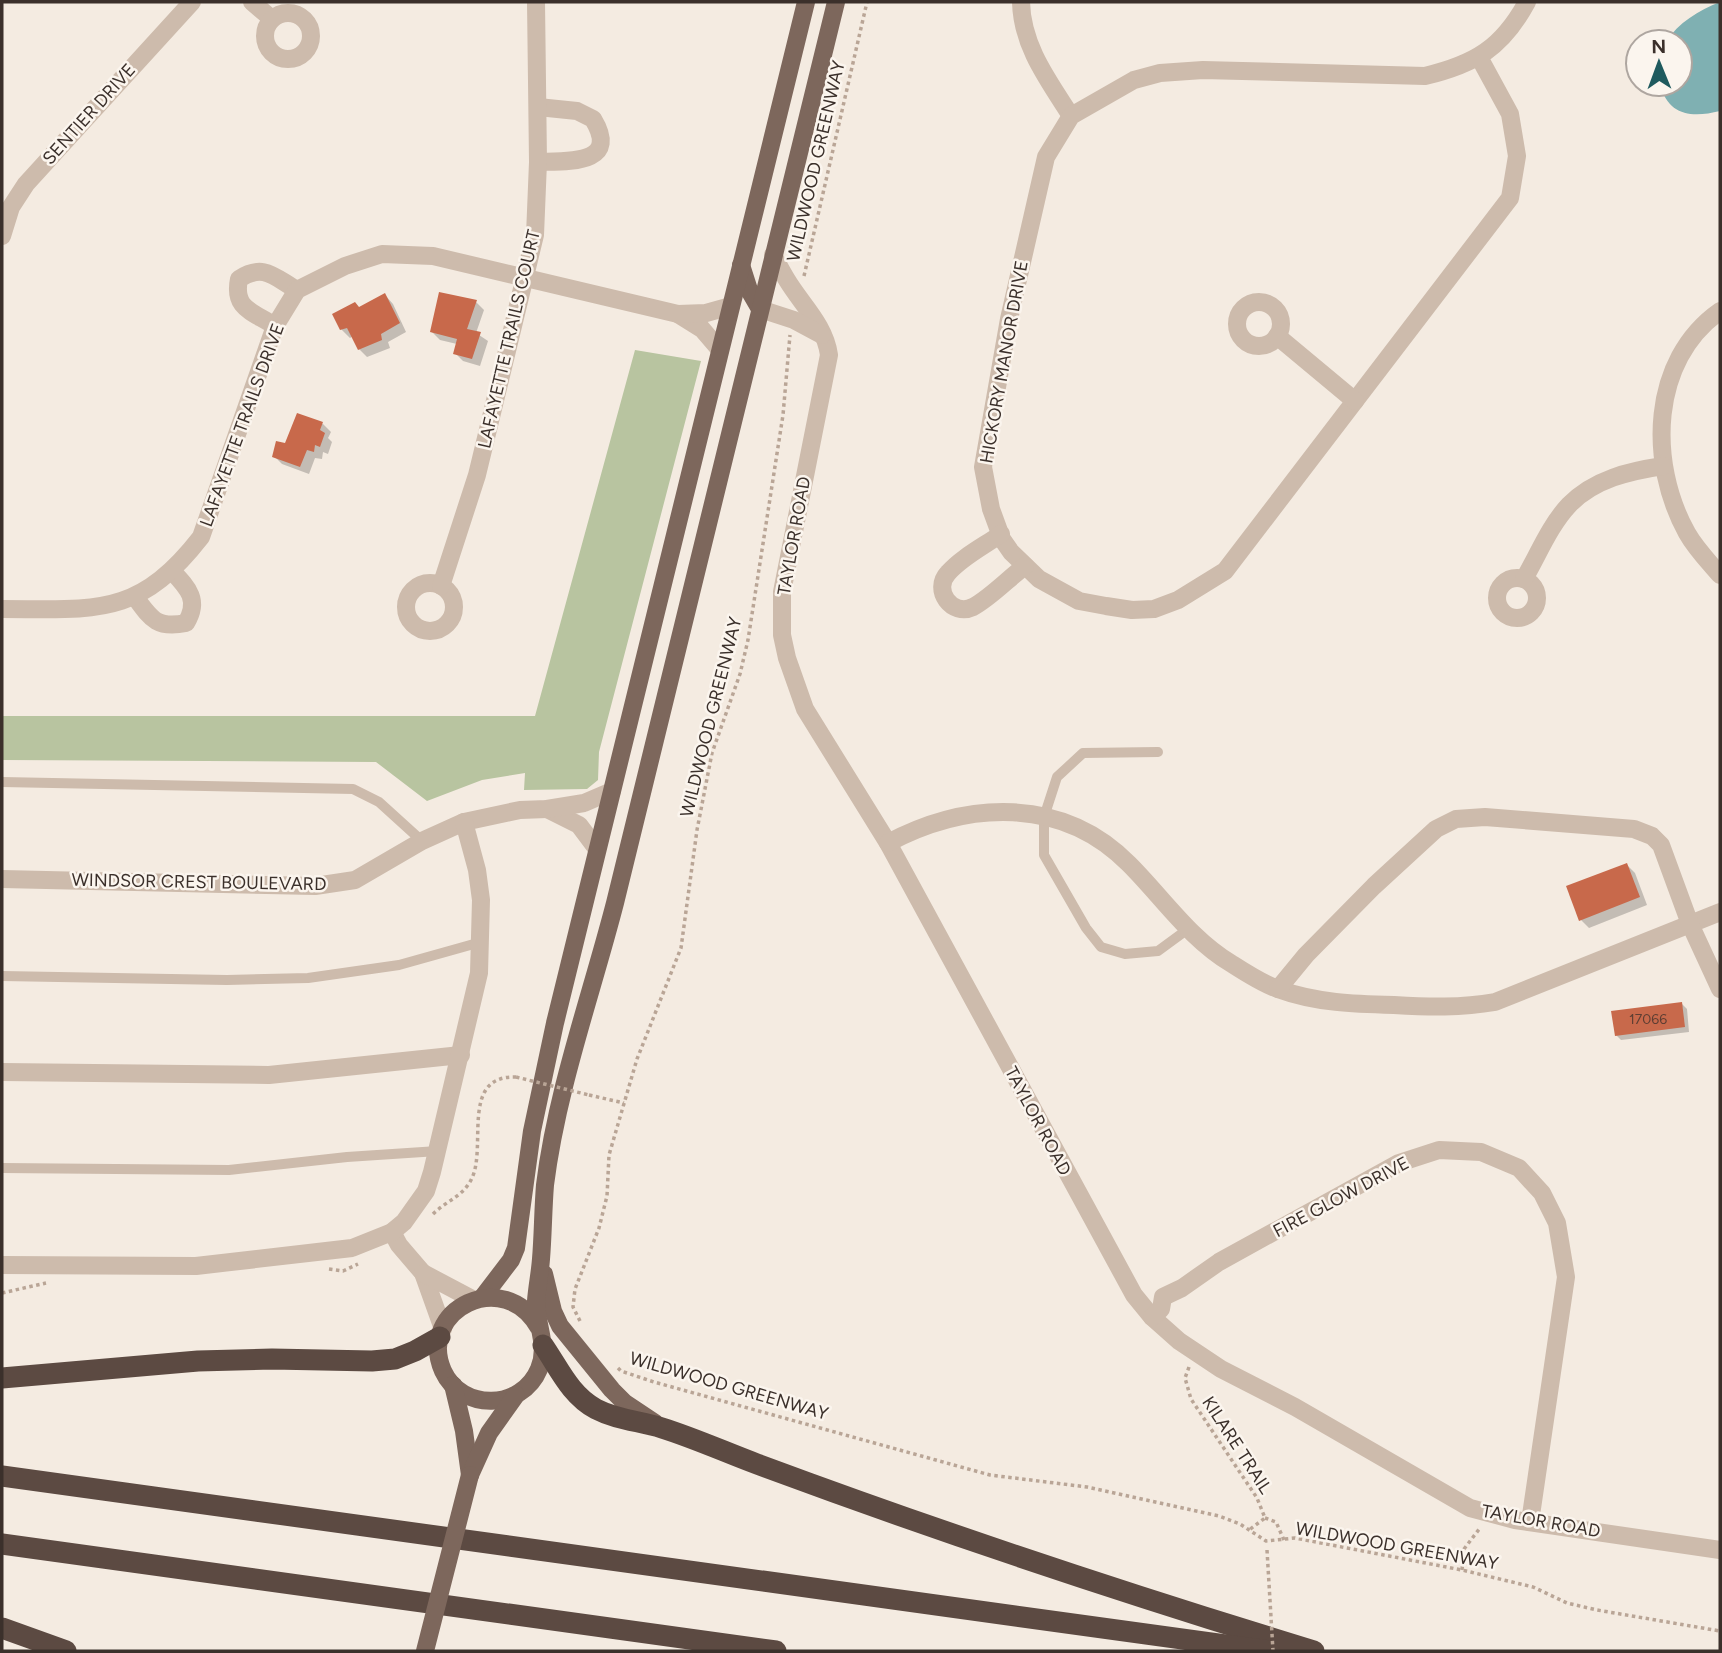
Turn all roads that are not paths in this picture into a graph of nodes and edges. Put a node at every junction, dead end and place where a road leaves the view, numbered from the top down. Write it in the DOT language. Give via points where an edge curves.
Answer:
graph roads {
  1 [pos="192,2"];
  2 [pos="252,2"];
  3 [pos="537,2"];
  4 [pos="806,2"];
  5 [pos="836,2"];
  6 [pos="1021,2"];
  7 [pos="1527,2"];
  8 [pos="272,19"];
  9 [pos="1479,57"];
  10 [pos="538,107"];
  11 [pos="1071,116"];
  12 [pos="538,162"];
  13 [pos="2,236"];
  14 [pos="773,255"];
  15 [pos="741,265"];
  16 [pos="527,277"];
  17 [pos="297,290"];
  18 [pos="731,306"];
  19 [pos="760,309"];
  20 [pos="1720,311"];
  21 [pos="678,314"];
  22 [pos="275,326"];
  23 [pos="1277,336"];
  24 [pos="825,338"];
  25 [pos="720,349"];
  26 [pos="1355,401"];
  27 [pos="1663,466"];
  28 [pos="1001,534"];
  29 [pos="1025,566"];
  30 [pos="172,571"];
  31 [pos="1720,575"];
  32 [pos="1524,579"];
  33 [pos="441,586"];
  34 [pos="135,597"];
  35 [pos="2,609"];
  36 [pos="1158,752"];
  37 [pos="2,782"];
  38 [pos="611,791"];
  39 [pos="547,809"];
  40 [pos="1044,817"];
  41 [pos="464,822"];
  42 [pos="422,841"];
  43 [pos="887,843"];
  44 [pos="597,849"];
  45 [pos="2,879"];
  46 [pos="1720,912"];
  47 [pos="1690,925"];
  48 [pos="1188,929"];
  49 [pos="481,942"];
  50 [pos="2,976"];
  51 [pos="1278,989"];
  52 [pos="1720,989"];
  53 [pos="461,1055"];
  54 [pos="2,1072"];
  55 [pos="438,1150"];
  56 [pos="2,1168"];
  57 [pos="392,1232"];
  58 [pos="541,1258"];
  59 [pos="2,1265"];
  60 [pos="423,1273"];
  61 [pos="478,1299"];
  62 [pos="1156,1313"];
  63 [pos="442,1333"];
  64 [pos="541,1336"];
  65 [pos="2,1378"];
  66 [pos="453,1385"];
  67 [pos="516,1395"];
  68 [pos="661,1427"];
  69 [pos="470,1475"];
  70 [pos="2,1476"];
  71 [pos="1530,1522"];
  72 [pos="2,1544"];
  73 [pos="1720,1550"];
  74 [pos="2,1628"];
  75 [pos="66,1651"];
  76 [pos="425,1651"];
  77 [pos="776,1651"];
  78 [pos="1271,1651"];
  79 [pos="1314,1651"];
  1 -- 13 [label="street, SENTIER DRIVE" via="26,184 11,207"];
  2 -- 8 [label="street"];
  3 -- 10 [label="street, LAFAYETTE TRAILS COURT"];
  4 -- 15 [label="main road"];
  5 -- 14 [label="main road"];
  6 -- 11 [label="street" via="1035,59"];
  7 -- 9 [label="street, HICKORY MANOR DRIVE" via="1517,20"];
  9 -- 11 [label="street, HICKORY MANOR DRIVE" via="1425,76 1160,73 1134,80"];
  9 -- 26 [label="street, HICKORY MANOR DRIVE" via="1510,114 1517,156 1510,198"];
  10 -- 12 [label="street, LAFAYETTE TRAILS COURT"];
  10 -- 12 [label="street" via="584,114 593,119 601,140 586,159"];
  11 -- 28 [label="street, HICKORY MANOR DRIVE" via="1046,157 1009,319 983,467"];
  12 -- 16 [label="street, LAFAYETTE TRAILS COURT" via="535,235"];
  14 -- 19 [label="main road"];
  14 -- 24 [label="street, TAYLOR ROAD"];
  15 -- 18 [label="main road"];
  15 -- 19 [label="main road"];
  16 -- 17 [label="street" via="433,256 382,254"];
  16 -- 21 [label="street"];
  16 -- 33 [label="street, LAFAYETTE TRAILS COURT" via="477,475"];
  17 -- 22 [label="street, LAFAYETTE TRAILS DRIVE"];
  17 -- 22 [label="street" via="263,270 239,279 236,294 242,304"];
  18 -- 21 [label="street"];
  18 -- 25 [label="main road"];
  19 -- 24 [label="street" via="794,320"];
  19 -- 58 [label="main road" via="555,1133 545,1184"];
  20 -- 27 [label="street" via="1705,321 1673,372 1664,399"];
  21 -- 25 [label="street" via="702,329"];
  22 -- 30 [label="street, LAFAYETTE TRAILS DRIVE" via="201,537"];
  23 -- 26 [label="street"];
  24 -- 43 [label="street, TAYLOR ROAD" via="829,355 786,566 782,635 806,709"];
  25 -- 38 [label="main road"];
  26 -- 29 [label="street, HICKORY MANOR DRIVE" via="1225,571 1178,600 1154,609 1132,610 1079,601"];
  27 -- 31 [label="street" via="1688,534"];
  27 -- 32 [label="street" via="1610,478 1569,505"];
  28 -- 29 [label="street, HICKORY MANOR DRIVE"];
  28 -- 29 [label="street" via="947,574 942,588 946,601 959,609 973,607"];
  30 -- 34 [label="street, LAFAYETTE TRAILS DRIVE"];
  30 -- 34 [label="street" via="192,599 186,623 156,623"];
  34 -- 35 [label="street, LAFAYETTE TRAILS DRIVE" via="89,609"];
  36 -- 40 [label="lane" via="1083,753 1057,777"];
  37 -- 42 [label="lane" via="354,789 379,802"];
  38 -- 39 [label="street, WINDSOR CREST BOULEVARD" via="584,803"];
  38 -- 44 [label="main road"];
  39 -- 41 [label="street, WINDSOR CREST BOULEVARD"];
  39 -- 44 [label="street" via="579,825"];
  40 -- 43 [label="street" via="985,811 953,817"];
  40 -- 48 [label="street" via="1112,849"];
  40 -- 48 [label="lane" via="1044,855 1101,947 1125,954 1158,951"];
  41 -- 42 [label="street, WINDSOR CREST BOULEVARD"];
  41 -- 49 [label="street" via="477,870"];
  42 -- 45 [label="street, WINDSOR CREST BOULEVARD" via="355,880 315,886"];
  43 -- 62 [label="street, TAYLOR ROAD" via="1134,1295"];
  44 -- 61 [label="main road" via="540,1088 516,1248"];
  46 -- 47 [label="street"];
  47 -- 51 [label="street" via="1495,1002 1466,1007 1335,1003"];
  47 -- 51 [label="street" via="1661,845 1643,831 1464,818 1436,829 1374,886"];
  47 -- 52 [label="street"];
  48 -- 51 [label="street" via="1217,955"];
  49 -- 50 [label="lane" via="399,965 308,978"];
  49 -- 53 [label="street"];
  53 -- 54 [label="street" via="269,1075"];
  53 -- 55 [label="street"];
  55 -- 56 [label="lane" via="229,1170"];
  55 -- 57 [label="street" via="426,1191"];
  57 -- 59 [label="street" via="352,1248 219,1265"];
  57 -- 60 [label="street"];
  58 -- 64 [label="main road" via="536,1302"];
  58 -- 68 [label="main road" via="560,1326 625,1403"];
  60 -- 61 [label="street"];
  60 -- 63 [label="street"];
  61 -- 63 [label="main road" via="452,1314"];
  61 -- 64 [label="main road" via="516,1303 529,1314"];
  62 -- 71 [label="street, TAYLOR ROAD" via="1179,1341 1221,1369 1470,1508"];
  62 -- 71 [label="street, FIRE GLOW DRIVE" via="1163,1297 1219,1262 1399,1163 1439,1150 1480,1152 1519,1168 1542,1193 1557,1223 1566,1277"];
  63 -- 65 [label="highway" via="395,1359 198,1361"];
  63 -- 66 [label="main road" via="440,1362"];
  64 -- 67 [label="main road" via="542,1362 535,1377"];
  64 -- 68 [label="highway" via="565,1381 580,1398 595,1409"];
  66 -- 67 [label="main road" via="483,1401"];
  66 -- 69 [label="main road"];
  67 -- 69 [label="main road" via="489,1433"];
  68 -- 79 [label="highway" via="1072,1576"];
  69 -- 76 [label="main road, bridge"];
  70 -- 78 [label="highway"];
  71 -- 73 [label="street, TAYLOR ROAD"];
  72 -- 77 [label="highway"];
  74 -- 75 [label="highway"];
}
